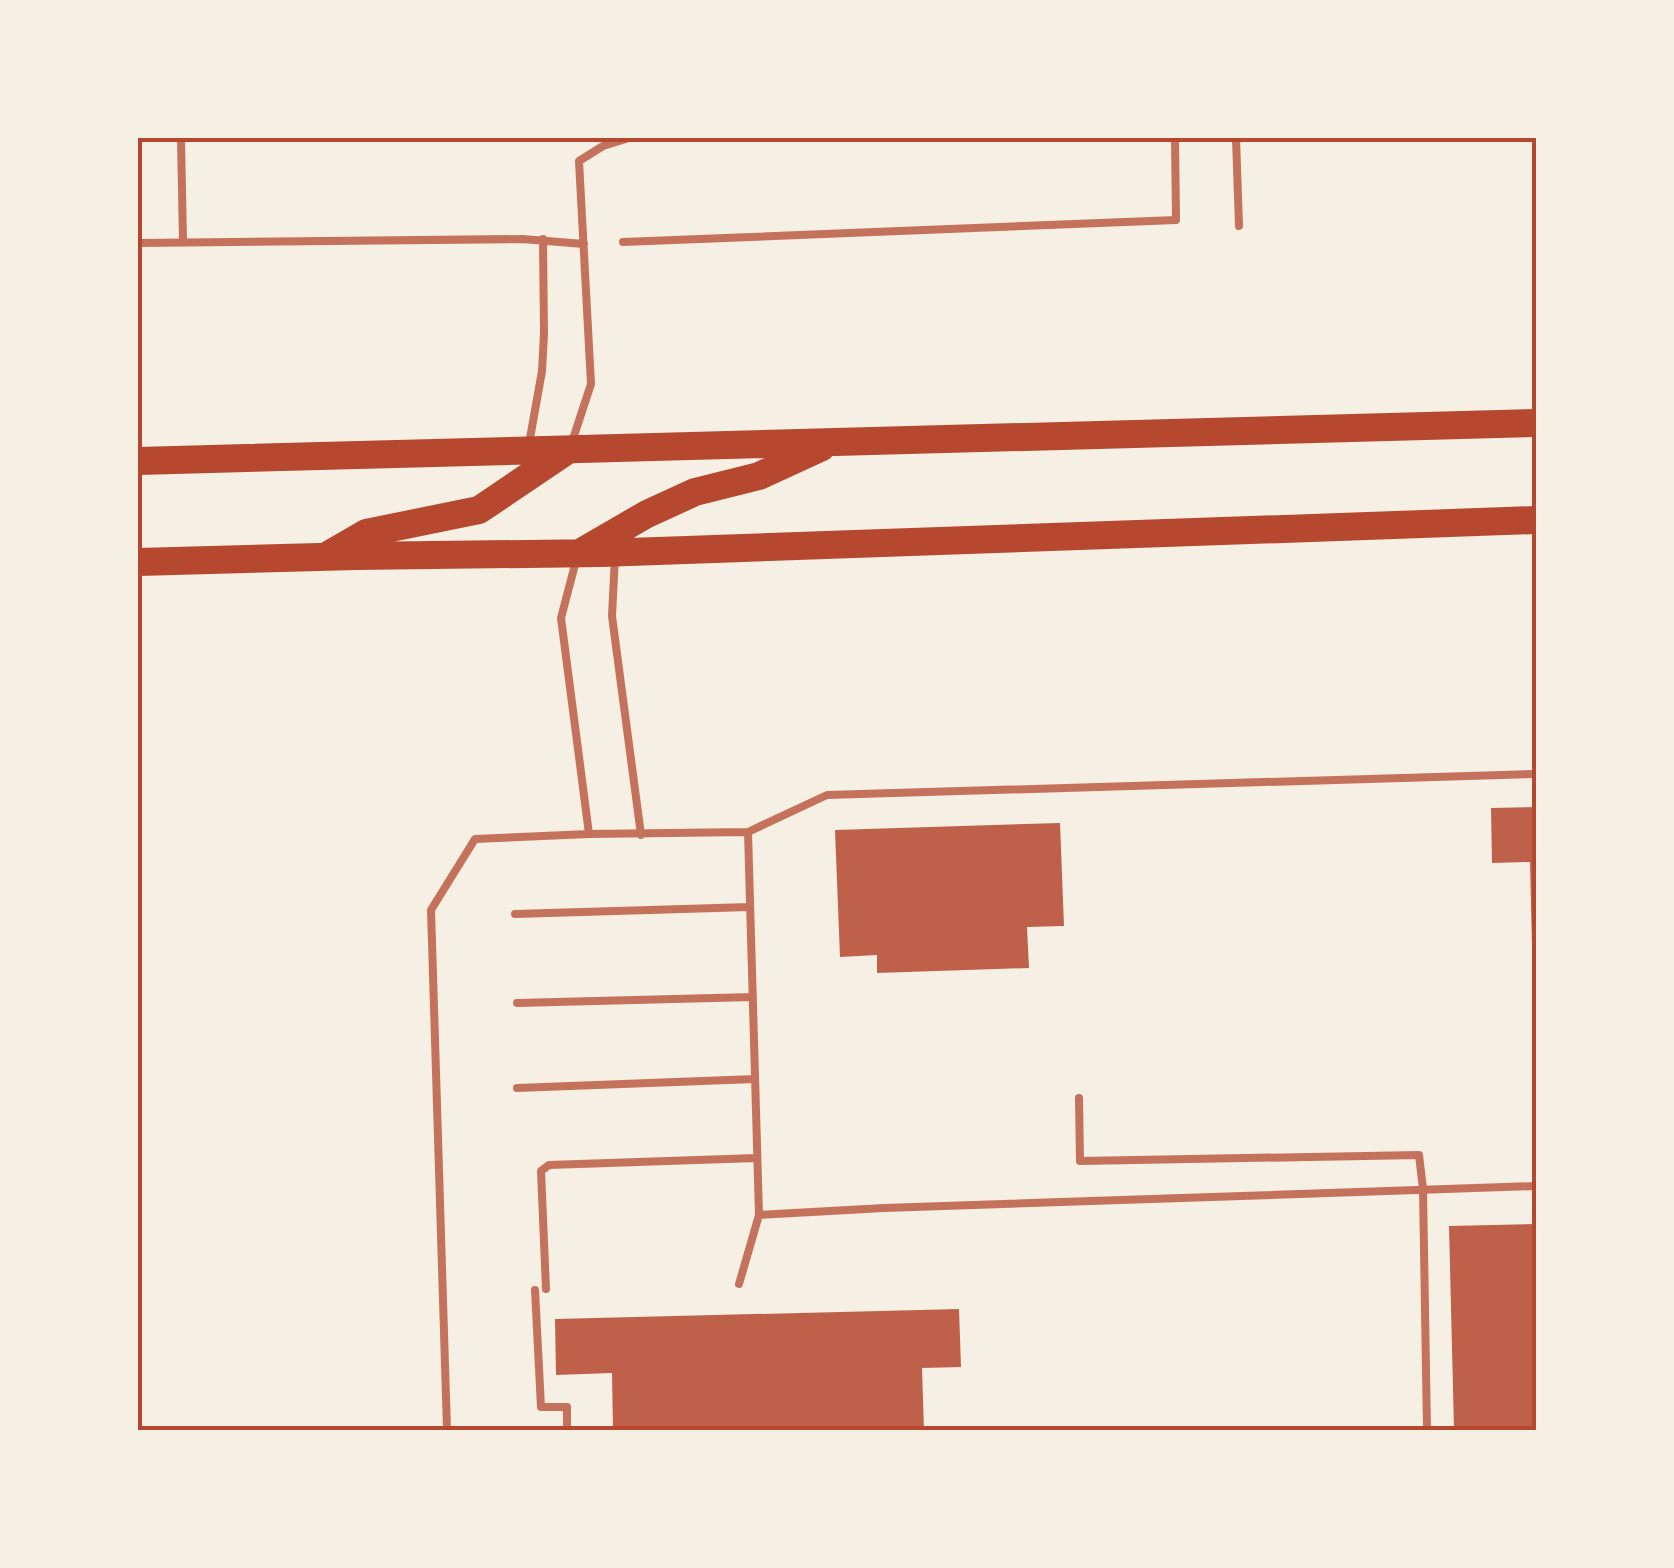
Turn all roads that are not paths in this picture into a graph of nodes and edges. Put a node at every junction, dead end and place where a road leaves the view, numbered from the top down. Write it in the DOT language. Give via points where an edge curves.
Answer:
graph roads {
  1 [pos="182,138"];
  2 [pos="630,138"];
  3 [pos="1174,138"];
  4 [pos="1236,138"];
  5 [pos="1239,226"];
  6 [pos="543,240"];
  7 [pos="183,242"];
  8 [pos="623,242"];
  9 [pos="138,244"];
  10 [pos="584,244"];
  11 [pos="1536,423"];
  12 [pos="832,442"];
  13 [pos="570,449"];
  14 [pos="528,451"];
  15 [pos="138,461"];
  16 [pos="1536,520"];
  17 [pos="615,552"];
  18 [pos="578,554"];
  19 [pos="326,556"];
  20 [pos="138,562"];
  21 [pos="1536,774"];
  22 [pos="748,832"];
  23 [pos="589,834"];
  24 [pos="641,834"];
  25 [pos="750,907"];
  26 [pos="515,914"];
  27 [pos="752,997"];
  28 [pos="517,1003"];
  29 [pos="755,1079"];
  30 [pos="517,1088"];
  31 [pos="1078,1098"];
  32 [pos="758,1158"];
  33 [pos="1536,1186"];
  34 [pos="1423,1189"];
  35 [pos="760,1215"];
  36 [pos="739,1284"];
  37 [pos="447,1430"];
  38 [pos="567,1430"];
  39 [pos="1428,1430"];
  1 -- 7 [label="lane"];
  2 -- 10 [label="lane" via="579,161"];
  3 -- 8 [label="lane" via="1176,220"];
  4 -- 5 [label="lane"];
  6 -- 7 [label="lane"];
  6 -- 10 [label="lane"];
  6 -- 14 [label="lane" via="542,371"];
  7 -- 9 [label="lane"];
  10 -- 13 [label="lane" via="591,384"];
  11 -- 12 [label="highway"];
  12 -- 13 [label="highway"];
  12 -- 18 [label="highway" via="760,476 695,492"];
  13 -- 14 [label="highway"];
  13 -- 19 [label="highway" via="479,510 366,534"];
  14 -- 15 [label="highway"];
  16 -- 17 [label="highway"];
  17 -- 18 [label="highway"];
  17 -- 24 [label="lane" via="612,616"];
  18 -- 19 [label="highway"];
  18 -- 23 [label="lane" via="561,618"];
  19 -- 20 [label="highway"];
  21 -- 22 [label="lane" via="827,795"];
  22 -- 24 [label="lane"];
  22 -- 25 [label="lane"];
  23 -- 24 [label="lane"];
  23 -- 37 [label="lane" via="475,840 432,910"];
  25 -- 26 [label="lane"];
  25 -- 27 [label="lane"];
  27 -- 28 [label="lane"];
  27 -- 29 [label="lane"];
  29 -- 30 [label="lane"];
  29 -- 32 [label="lane"];
  31 -- 34 [label="lane" via="1080,1161 1419,1154"];
  32 -- 35 [label="lane"];
  32 -- 38 [label="lane" via="544,1167 541,1407 567,1407"];
  33 -- 34 [label="lane"];
  34 -- 35 [label="lane"];
  34 -- 39 [label="lane"];
  35 -- 36 [label="lane"];
}
